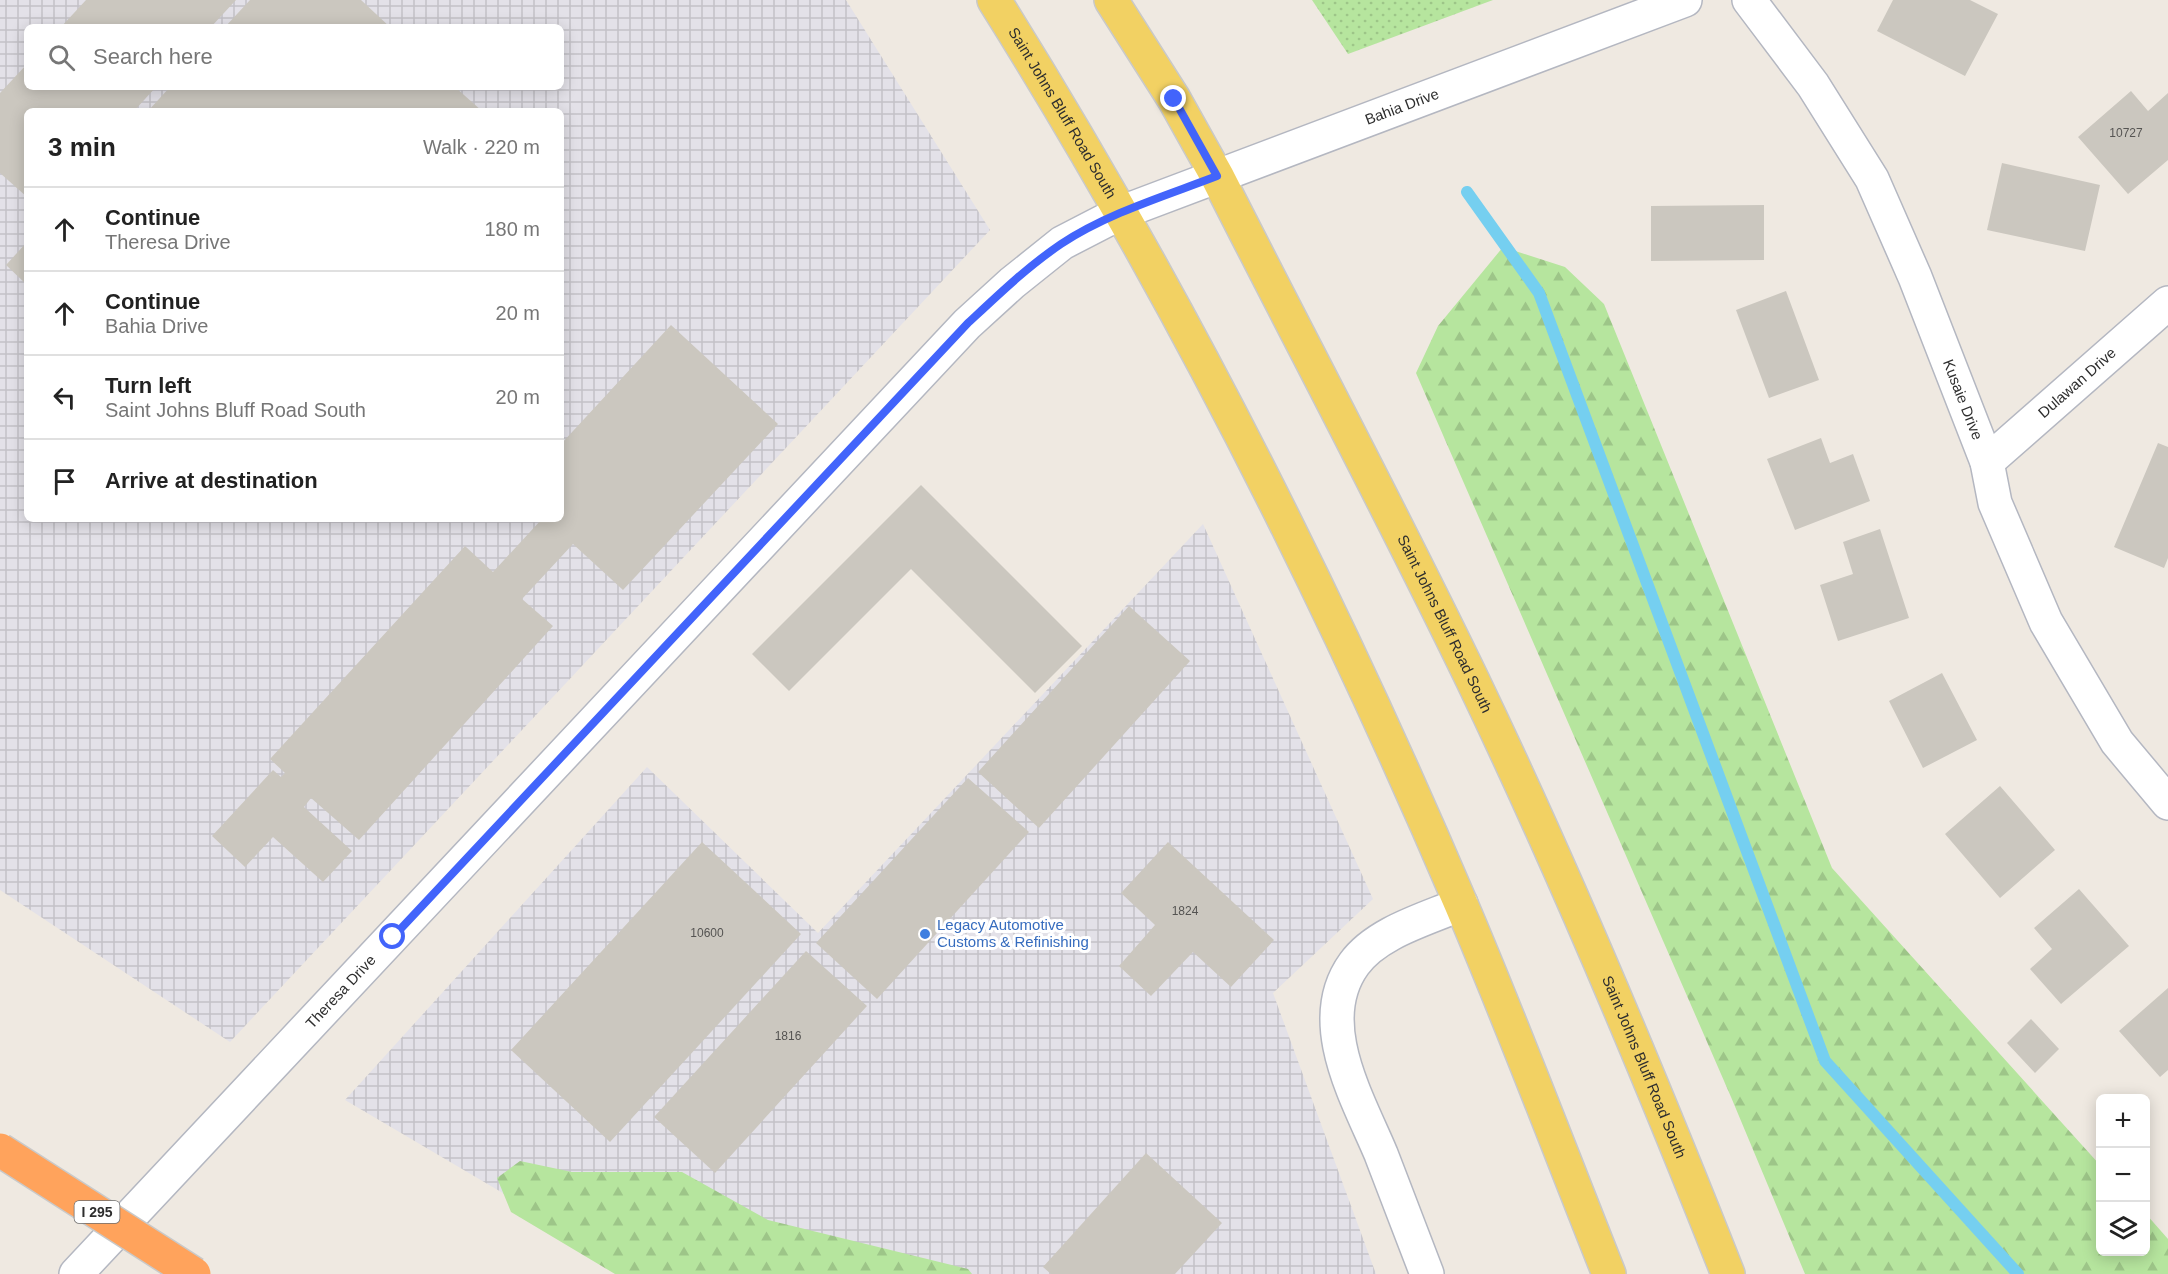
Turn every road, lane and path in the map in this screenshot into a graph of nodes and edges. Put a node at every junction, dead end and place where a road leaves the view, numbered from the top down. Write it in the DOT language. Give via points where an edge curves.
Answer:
graph roads {
  1 [pos="994,0"];
  2 [pos="1111,0"];
  3 [pos="1685,0"];
  4 [pos="1749,0"];
  5 [pos="1217,176"];
  6 [pos="1120,213"];
  7 [pos="2168,303"];
  8 [pos="1987,462"];
  9 [pos="2168,803"];
  10 [pos="1461,904"];
  11 [pos="0,1150"];
  12 [pos="76,1274"];
  13 [pos="194,1274"];
  14 [pos="1427,1274"];
  15 [pos="1609,1274"];
  16 [pos="1728,1274"];
  1 -- 6 [label="main road, Saint Johns Bluff Road South"];
  2 -- 5 [label="main road, Saint Johns Bluff Road South"];
  3 -- 5 [label="street, Bahia Drive"];
  4 -- 8 [label="street, Kusaie Drive" via="1813,85 1872,179"];
  5 -- 6 [label="street, Bahia Drive"];
  5 -- 16 [label="main road, Saint Johns Bluff Road South" via="1478,692 1601,966"];
  6 -- 10 [label="main road, Saint Johns Bluff Road South" via="1303,559"];
  6 -- 12 [label="street, Theresa Drive" via="1062,243 967,324"];
  7 -- 8 [label="street, Dulawan Drive"];
  8 -- 9 [label="street, Kusaie Drive" via="1995,503 2046,622 2117,742"];
  10 -- 14 [label="street" via="1376,944 1355,962 1346,978 1338,1019 1344,1065"];
  10 -- 15 [label="main road, Saint Johns Bluff Road South"];
  11 -- 13 [label="highway, I 295, bridge"];
}
